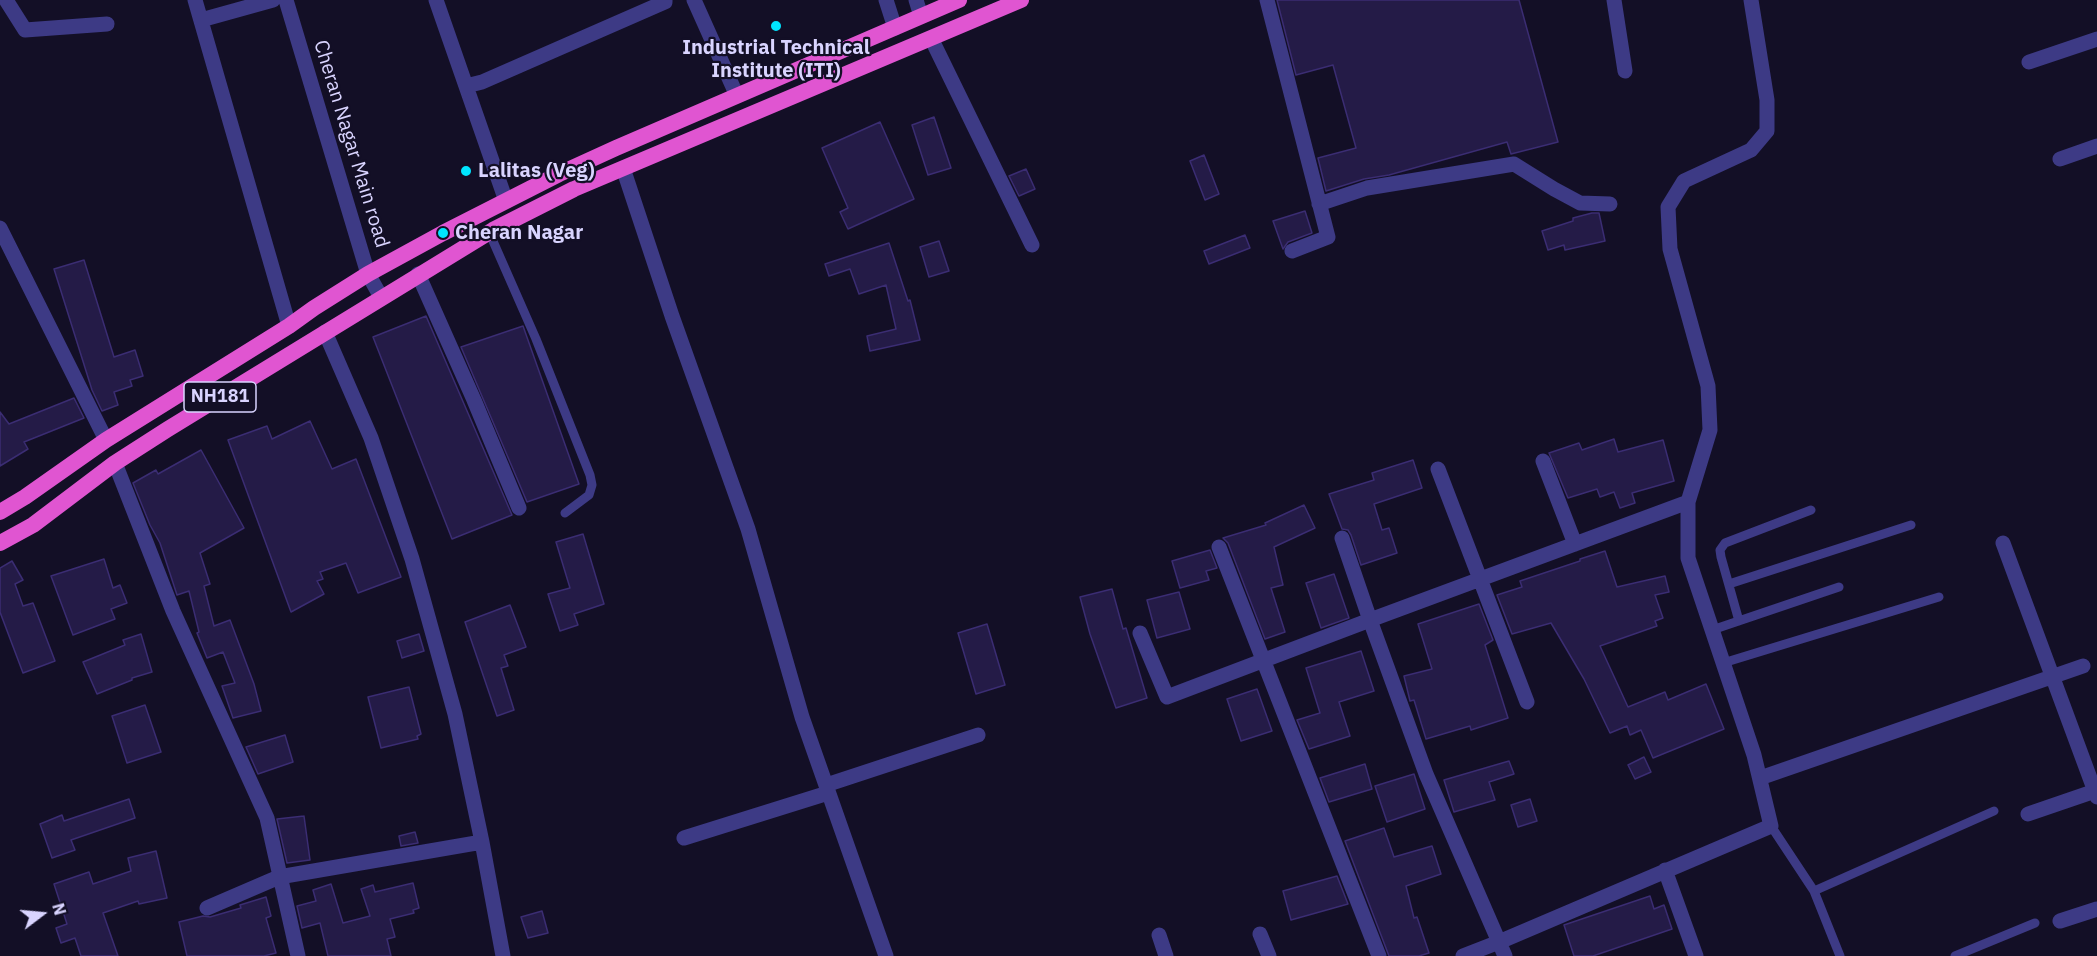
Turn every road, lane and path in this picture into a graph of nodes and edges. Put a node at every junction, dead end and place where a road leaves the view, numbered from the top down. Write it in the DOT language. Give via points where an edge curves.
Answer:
graph roads {
  1 [pos="6,0"];
  2 [pos="195,0"];
  3 [pos="273,0"];
  4 [pos="286,0"];
  5 [pos="436,0"];
  6 [pos="664,0"];
  7 [pos="694,0"];
  8 [pos="886,0"];
  9 [pos="959,0"];
  10 [pos="1021,0"];
  11 [pos="1267,0"];
  12 [pos="1614,0"];
  13 [pos="1750,0"];
  14 [pos="918,8"];
  15 [pos="201,20"];
  16 [pos="107,24"];
  17 [pos="895,28"];
  18 [pos="931,38"];
  19 [pos="2097,39"];
  20 [pos="2029,62"];
  21 [pos="1625,71"];
  22 [pos="466,86"];
  23 [pos="737,96"];
  24 [pos="2097,146"];
  25 [pos="2060,159"];
  26 [pos="623,168"];
  27 [pos="506,201"];
  28 [pos="1319,204"];
  29 [pos="1610,204"];
  30 [pos="0,228"];
  31 [pos="489,232"];
  32 [pos="1032,245"];
  33 [pos="1292,251"];
  34 [pos="368,274"];
  35 [pos="418,274"];
  36 [pos="381,297"];
  37 [pos="289,326"];
  38 [pos="325,332"];
  39 [pos="106,440"];
  40 [pos="1543,461"];
  41 [pos="115,463"];
  42 [pos="1438,469"];
  43 [pos="1688,502"];
  44 [pos="519,508"];
  45 [pos="1810,510"];
  46 [pos="0,512"];
  47 [pos="565,513"];
  48 [pos="1911,525"];
  49 [pos="1342,538"];
  50 [pos="0,543"];
  51 [pos="2003,543"];
  52 [pos="1575,544"];
  53 [pos="1219,546"];
  54 [pos="1481,579"];
  55 [pos="1729,584"];
  56 [pos="1839,587"];
  57 [pos="1939,597"];
  58 [pos="1370,620"];
  59 [pos="1739,621"];
  60 [pos="1712,630"];
  61 [pos="1140,633"];
  62 [pos="1263,661"];
  63 [pos="1723,663"];
  64 [pos="2083,666"];
  65 [pos="2053,677"];
  66 [pos="1527,702"];
  67 [pos="978,735"];
  68 [pos="1760,778"];
  69 [pos="827,789"];
  70 [pos="2096,794"];
  71 [pos="1994,811"];
  72 [pos="2028,814"];
  73 [pos="1771,826"];
  74 [pos="684,838"];
  75 [pos="482,842"];
  76 [pos="1665,870"];
  77 [pos="279,877"];
  78 [pos="1814,891"];
  79 [pos="207,908"];
  80 [pos="2097,909"];
  81 [pos="2060,921"];
  82 [pos="2035,923"];
  83 [pos="1260,934"];
  84 [pos="1159,935"];
  85 [pos="1502,949"];
  86 [pos="298,956"];
  87 [pos="503,956"];
  88 [pos="886,956"];
  89 [pos="1166,956"];
  90 [pos="1269,956"];
  91 [pos="1379,956"];
  92 [pos="1463,956"];
  93 [pos="1696,956"];
  94 [pos="1840,956"];
  95 [pos="1955,956"];
  1 -- 16 [label="street" via="25,30"];
  2 -- 15 [label="street"];
  3 -- 15 [label="street"];
  4 -- 34 [label="street, Cheran Nagar Main road"];
  5 -- 22 [label="street"];
  6 -- 22 [label="street" via="665,3"];
  7 -- 23 [label="street"];
  8 -- 17 [label="street"];
  9 -- 14 [label="highway, NH181"];
  10 -- 18 [label="highway, NH181"];
  11 -- 28 [label="street"];
  12 -- 21 [label="street"];
  13 -- 43 [label="street" via="1767,100 1767,131 1751,150 1684,181 1668,207 1670,249 1708,386 1710,430"];
  14 -- 17 [label="highway, NH181"];
  15 -- 37 [label="street"];
  17 -- 23 [label="highway, NH181"];
  18 -- 26 [label="highway, NH181"];
  18 -- 32 [label="street"];
  19 -- 20 [label="street"];
  22 -- 27 [label="street"];
  23 -- 27 [label="highway, NH181"];
  24 -- 25 [label="street"];
  26 -- 31 [label="highway, NH181"];
  26 -- 69 [label="street" via="748,529"];
  27 -- 34 [label="highway, NH181"];
  28 -- 29 [label="street" via="1367,188 1514,164 1580,203"];
  28 -- 33 [label="street" via="1328,237"];
  30 -- 39 [label="street"];
  31 -- 35 [label="highway, NH181"];
  31 -- 47 [label="lane" via="590,475 589,495"];
  34 -- 36 [label="street, Cheran Nagar Main road"];
  34 -- 37 [label="highway, NH181"];
  35 -- 36 [label="highway, NH181"];
  35 -- 44 [label="street"];
  36 -- 38 [label="highway, NH181"];
  37 -- 39 [label="highway, NH181"];
  38 -- 41 [label="highway, NH181"];
  38 -- 75 [label="street" via="371,438 412,559 455,714"];
  39 -- 46 [label="highway, NH181"];
  40 -- 52 [label="street"];
  41 -- 50 [label="highway, NH181" via="33,525"];
  41 -- 77 [label="street" via="173,611 267,818"];
  42 -- 54 [label="street"];
  43 -- 52 [label="street"];
  43 -- 60 [label="street" via="1688,558"];
  45 -- 55 [label="lane" via="1725,543 1720,550"];
  48 -- 55 [label="lane"];
  49 -- 58 [label="street"];
  51 -- 65 [label="street"];
  52 -- 54 [label="street"];
  53 -- 62 [label="street"];
  54 -- 58 [label="street"];
  54 -- 66 [label="street"];
  55 -- 59 [label="lane"];
  56 -- 59 [label="lane"];
  57 -- 63 [label="lane"];
  58 -- 62 [label="street"];
  58 -- 85 [label="street" via="1426,774"];
  59 -- 60 [label="lane"];
  60 -- 63 [label="street"];
  61 -- 62 [label="street" via="1167,697"];
  62 -- 91 [label="street"];
  63 -- 68 [label="street"];
  64 -- 65 [label="street"];
  65 -- 68 [label="street"];
  65 -- 70 [label="street"];
  67 -- 69 [label="street"];
  68 -- 73 [label="street"];
  69 -- 74 [label="street"];
  69 -- 88 [label="street"];
  70 -- 72 [label="street"];
  71 -- 78 [label="lane"];
  73 -- 76 [label="street"];
  73 -- 78 [label="lane"];
  75 -- 77 [label="street"];
  75 -- 87 [label="street"];
  76 -- 85 [label="street"];
  76 -- 93 [label="street"];
  77 -- 79 [label="street"];
  77 -- 86 [label="street"];
  78 -- 94 [label="lane"];
  80 -- 81 [label="street"];
  82 -- 95 [label="lane"];
  83 -- 90 [label="street"];
  84 -- 89 [label="street"];
  85 -- 92 [label="street"];
}
